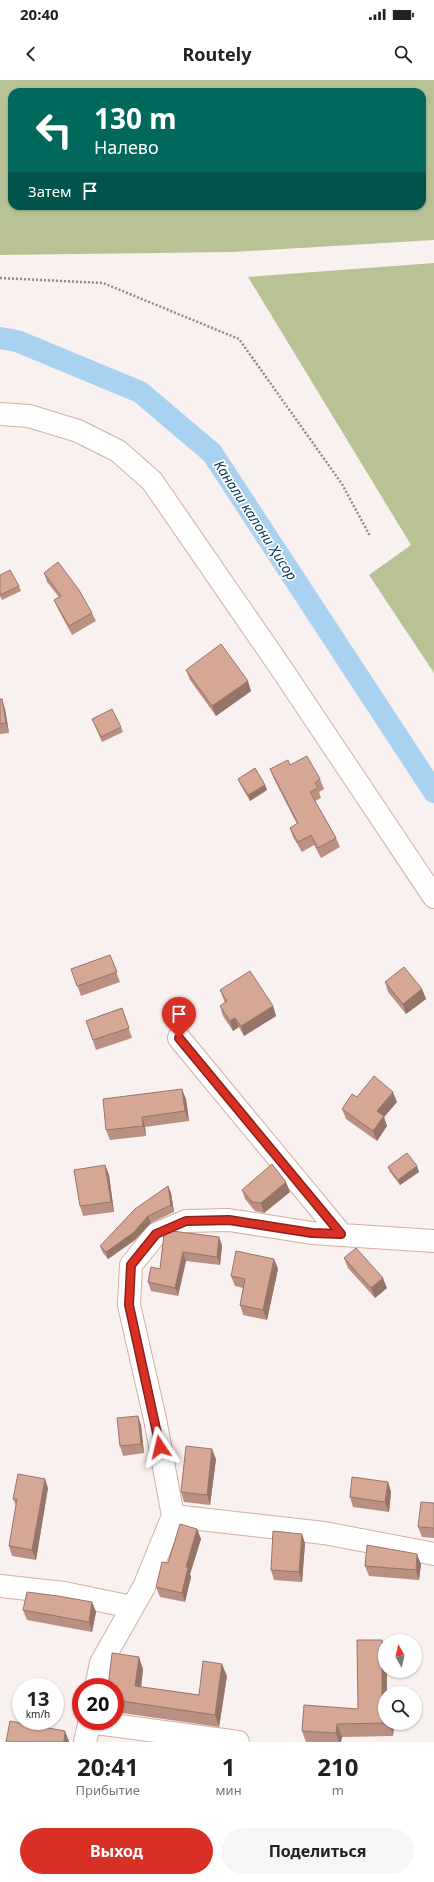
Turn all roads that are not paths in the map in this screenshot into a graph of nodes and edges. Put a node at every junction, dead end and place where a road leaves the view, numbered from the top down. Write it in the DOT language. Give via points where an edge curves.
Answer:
graph roads {
  1 [pos="0,414"];
  2 [pos="434,897"];
  3 [pos="179,1038"];
  4 [pos="341,1234"];
  5 [pos="434,1241"];
  6 [pos="173,1516"];
  7 [pos="434,1554"];
  8 [pos="0,1586"];
  9 [pos="132,1607"];
  10 [pos="98,1678"];
  11 [pos="109,1730"];
  12 [pos="238,1742"];
  1 -- 2 [label="lane" via="29,416 78,431 118,451 152,481"];
  3 -- 4 [label="lane"];
  4 -- 5 [label="lane"];
  4 -- 6 [label="lane" via="312,1233 229,1220 186,1221 156,1234 131,1265 129,1305 155,1419"];
  6 -- 7 [label="lane" via="324,1533"];
  6 -- 9 [label="lane" via="144,1587"];
  8 -- 9 [label="lane" via="64,1593"];
  9 -- 10 [label="lane" via="101,1663"];
  11 -- 12 [label="lane"];
}
